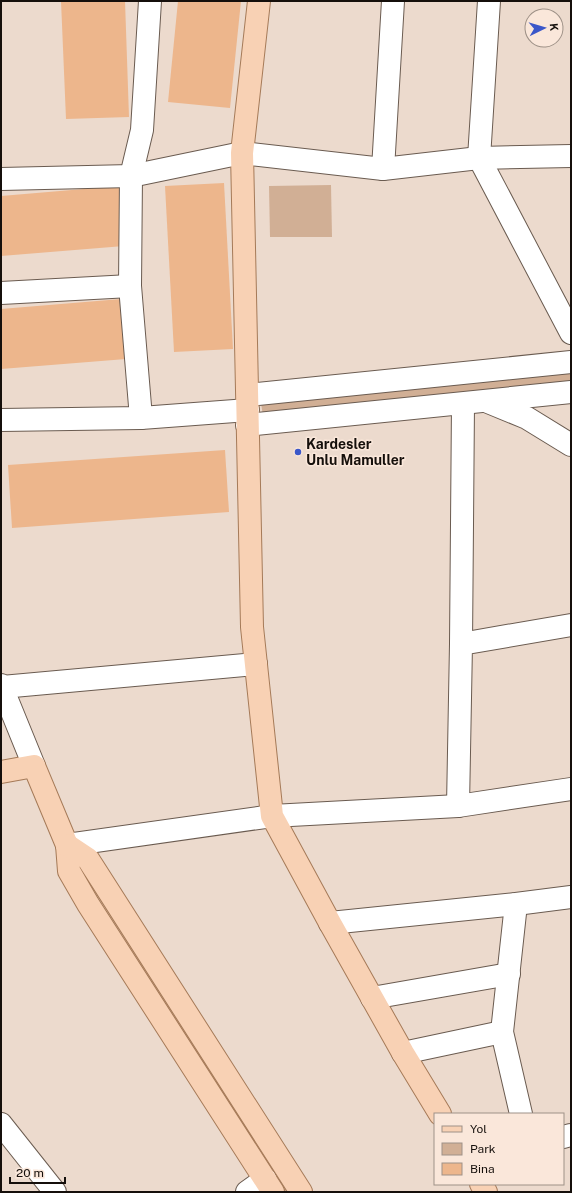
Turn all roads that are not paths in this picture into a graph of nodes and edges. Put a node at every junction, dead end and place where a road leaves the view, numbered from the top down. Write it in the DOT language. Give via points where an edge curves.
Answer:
graph roads {
  1 [pos="150,1"];
  2 [pos="259,1"];
  3 [pos="393,1"];
  4 [pos="489,1"];
  5 [pos="242,153"];
  6 [pos="571,156"];
  7 [pos="479,158"];
  8 [pos="383,169"];
  9 [pos="131,176"];
  10 [pos="1,179"];
  11 [pos="130,286"];
  12 [pos="1,294"];
  13 [pos="571,333"];
  14 [pos="571,362"];
  15 [pos="571,392"];
  16 [pos="485,401"];
  17 [pos="463,404"];
  18 [pos="248,410"];
  19 [pos="140,418"];
  20 [pos="1,420"];
  21 [pos="571,446"];
  22 [pos="571,625"];
  23 [pos="461,644"];
  24 [pos="256,664"];
  25 [pos="1,686"];
  26 [pos="34,766"];
  27 [pos="1,772"];
  28 [pos="571,789"];
  29 [pos="458,806"];
  30 [pos="272,816"];
  31 [pos="68,845"];
  32 [pos="571,897"];
  33 [pos="516,904"];
  34 [pos="330,923"];
  35 [pos="509,974"];
  36 [pos="372,998"];
  37 [pos="502,1032"];
  38 [pos="403,1053"];
  39 [pos="439,1113"];
  40 [pos="521,1113"];
  41 [pos="1,1124"];
  42 [pos="269,1186"];
  43 [pos="55,1192"];
  44 [pos="247,1192"];
  45 [pos="301,1192"];
  1 -- 9 [label="street" via="142,130"];
  2 -- 5 [label="main road"];
  3 -- 8 [label="street"];
  4 -- 7 [label="street"];
  5 -- 8 [label="street"];
  5 -- 9 [label="street"];
  5 -- 18 [label="main road"];
  6 -- 7 [label="street"];
  7 -- 8 [label="street"];
  7 -- 13 [label="street"];
  9 -- 10 [label="street"];
  9 -- 11 [label="street"];
  11 -- 12 [label="street"];
  11 -- 19 [label="street"];
  14 -- 18 [label="street"];
  15 -- 16 [label="street"];
  16 -- 17 [label="street"];
  16 -- 21 [label="street" via="527,418"];
  17 -- 18 [label="street"];
  17 -- 23 [label="street"];
  18 -- 19 [label="street"];
  18 -- 24 [label="main road" via="252,627"];
  19 -- 20 [label="street"];
  22 -- 23 [label="street"];
  23 -- 29 [label="street"];
  24 -- 25 [label="street"];
  24 -- 30 [label="main road"];
  25 -- 26 [label="street"];
  26 -- 27 [label="main road"];
  26 -- 31 [label="main road"];
  28 -- 29 [label="street"];
  29 -- 30 [label="street"];
  30 -- 31 [label="street"];
  30 -- 34 [label="main road"];
  31 -- 42 [label="main road" via="69,871 88,904"];
  31 -- 45 [label="main road" via="88,859"];
  32 -- 33 [label="street"];
  33 -- 34 [label="street"];
  33 -- 35 [label="street"];
  34 -- 36 [label="main road"];
  35 -- 36 [label="street"];
  35 -- 37 [label="street"];
  36 -- 38 [label="main road"];
  37 -- 38 [label="street"];
  37 -- 40 [label="street"];
  38 -- 39 [label="main road"];
  41 -- 43 [label="street"];
  42 -- 44 [label="street"];
}
